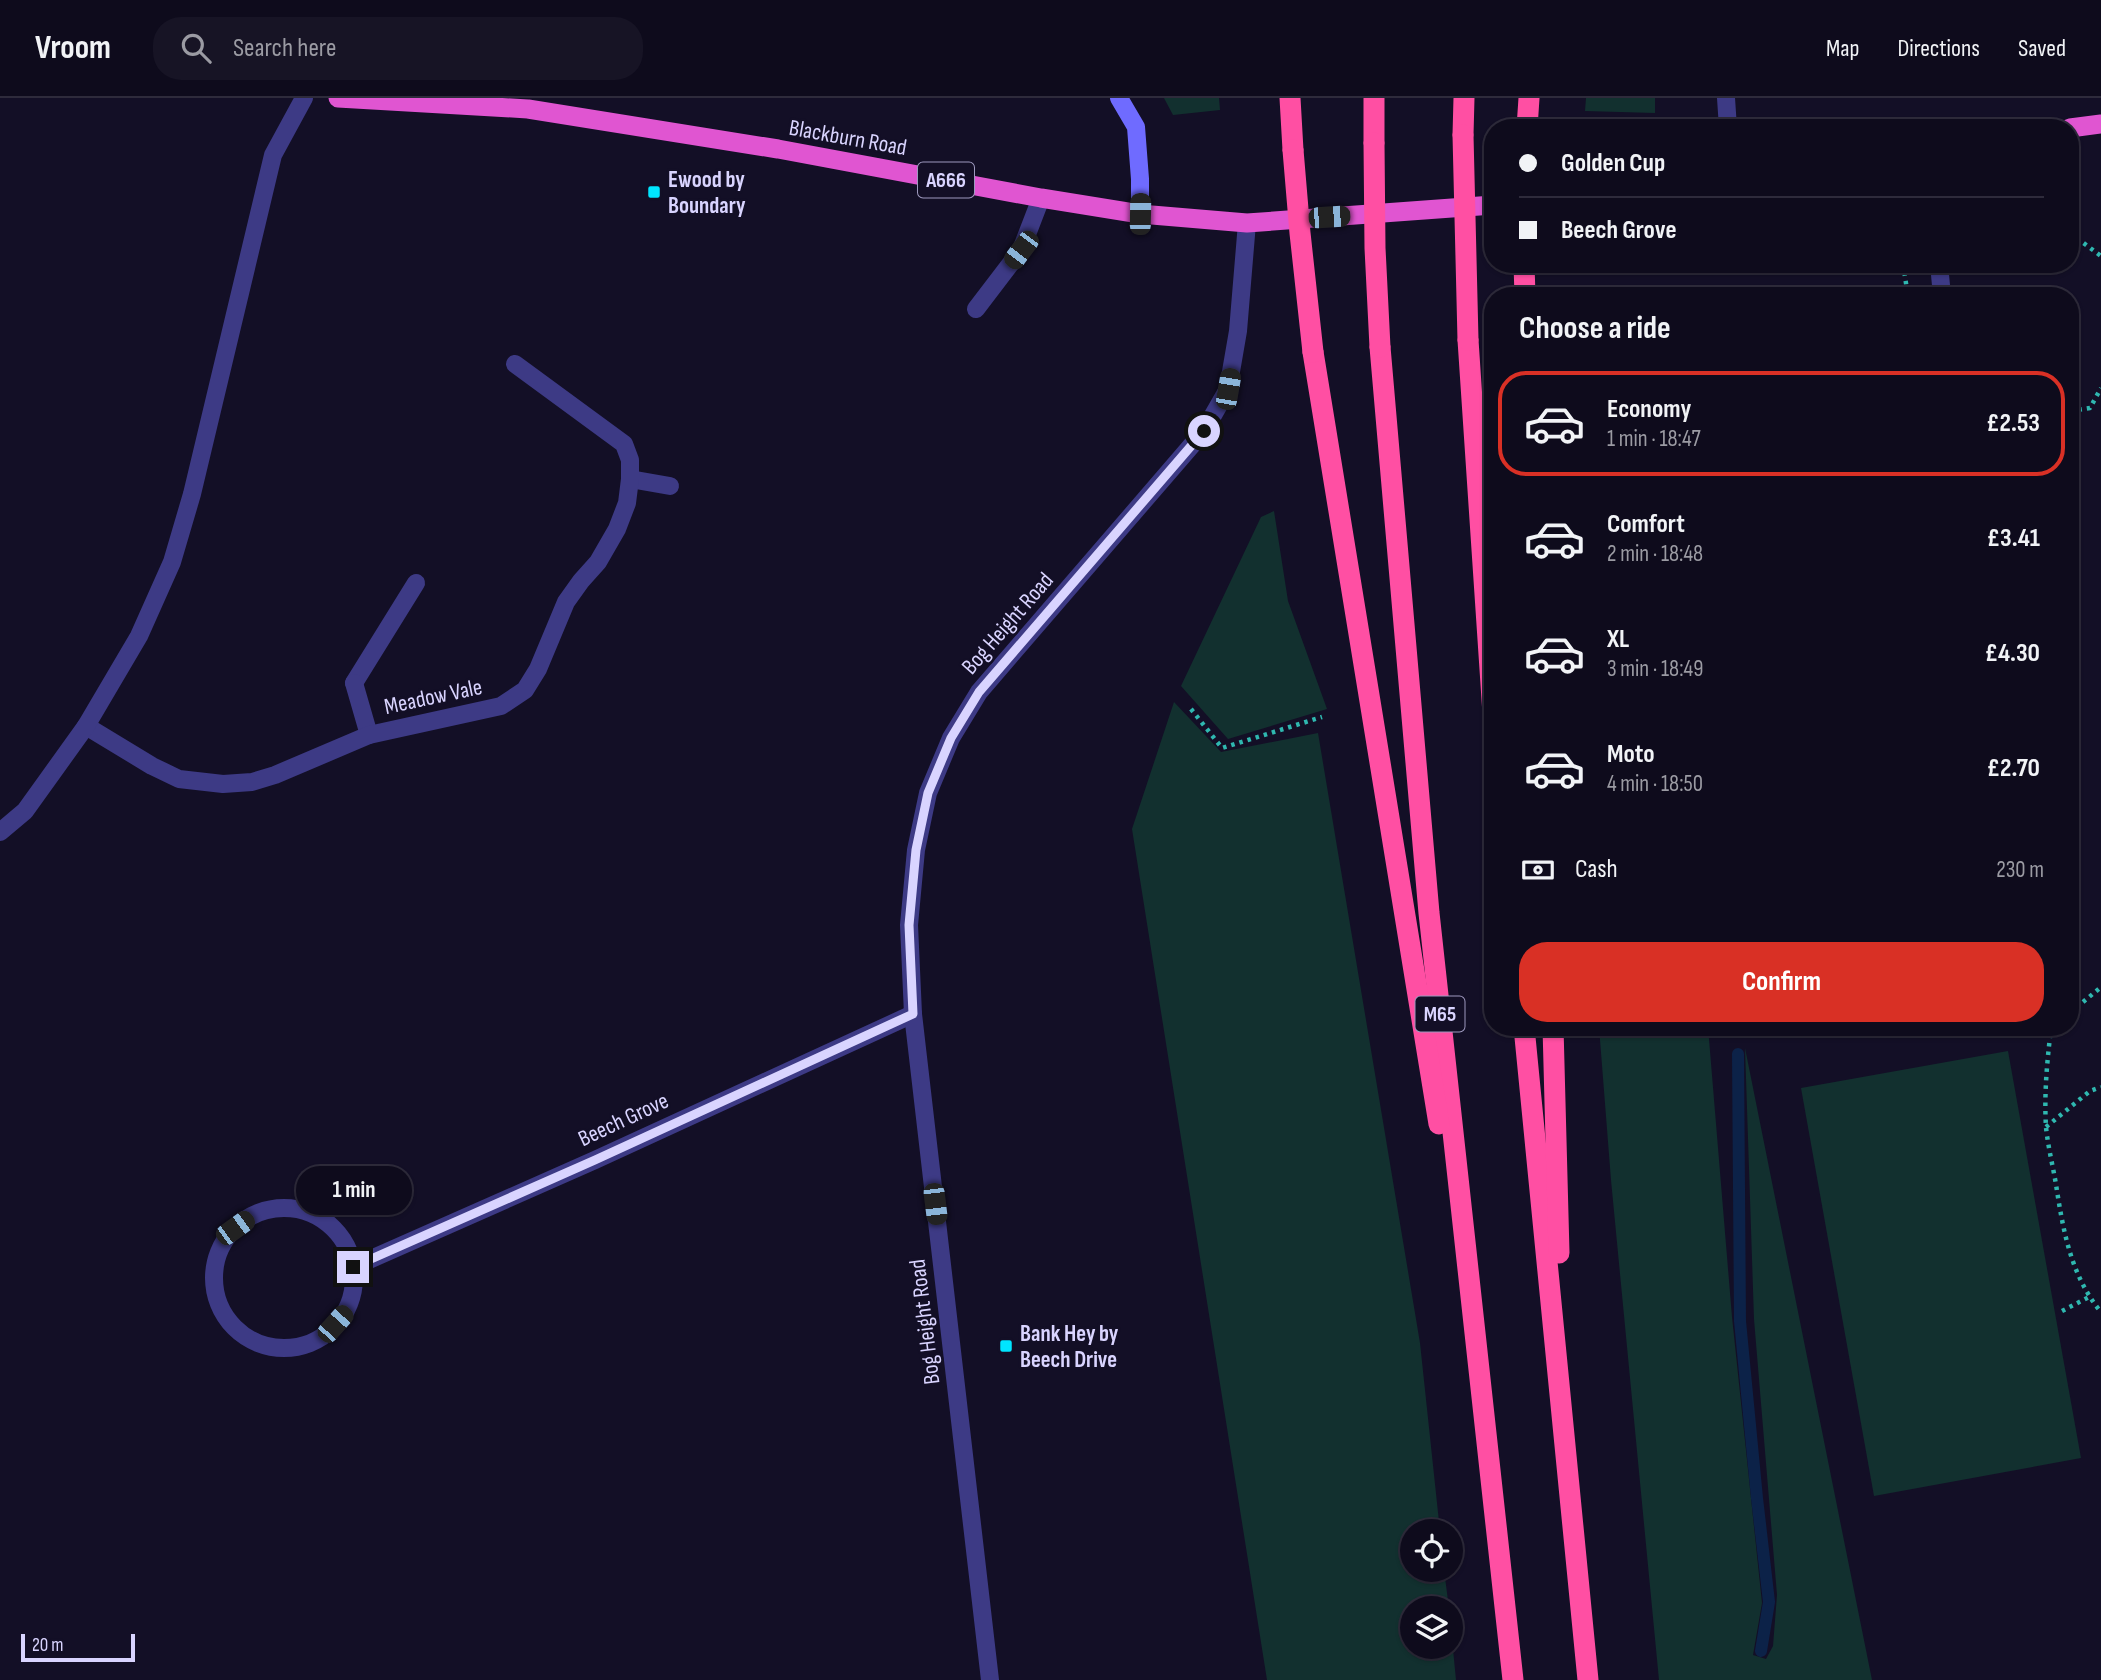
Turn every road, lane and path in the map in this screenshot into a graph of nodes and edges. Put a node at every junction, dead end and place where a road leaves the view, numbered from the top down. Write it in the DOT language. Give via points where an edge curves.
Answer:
graph roads {
  1 [pos="304,98"];
  2 [pos="338,98"];
  3 [pos="1119,98"];
  4 [pos="1290,98"];
  5 [pos="1374,98"];
  6 [pos="1464,98"];
  7 [pos="1528,98"];
  8 [pos="1726,98"];
  9 [pos="1527,119"];
  10 [pos="1727,119"];
  11 [pos="2101,124"];
  12 [pos="2079,127"];
  13 [pos="1041,198"];
  14 [pos="1484,206"];
  15 [pos="1140,214"];
  16 [pos="1247,223"];
  17 [pos="2079,240"];
  18 [pos="2101,256"];
  19 [pos="976,309"];
  20 [pos="514,363"];
  21 [pos="2101,388"];
  22 [pos="2079,410"];
  23 [pos="630,479"];
  24 [pos="670,486"];
  25 [pos="1484,579"];
  26 [pos="416,583"];
  27 [pos="1191,709"];
  28 [pos="1322,717"];
  29 [pos="86,726"];
  30 [pos="369,734"];
  31 [pos="0,832"];
  32 [pos="2101,987"];
  33 [pos="2079,1005"];
  34 [pos="913,1014"];
  35 [pos="1525,1036"];
  36 [pos="1553,1036"];
  37 [pos="2050,1036"];
  38 [pos="2101,1087"];
  39 [pos="2046,1126"];
  40 [pos="353,1267"];
  41 [pos="2089,1297"];
  42 [pos="2062,1311"];
  43 [pos="2101,1312"];
  44 [pos="1480,1374"];
  45 [pos="1563,1426"];
  46 [pos="990,1680"];
  47 [pos="1513,1680"];
  48 [pos="1588,1680"];
  1 -- 29 [label="street" via="273,155 172,562 139,636"];
  2 -- 13 [label="highway, Blackburn Road / A666" via="528,109"];
  3 -- 15 [label="main road" via="1136,127"];
  4 -- 44 [label="highway, bridge" via="1313,352"];
  5 -- 44 [label="highway, M65, bridge" via="1380,347 1429,913"];
  6 -- 25 [label="highway, bridge" via="1468,340"];
  7 -- 9 [label="highway"];
  8 -- 10 [label="street"];
  11 -- 12 [label="highway"];
  13 -- 15 [label="highway, Blackburn Road / A666"];
  13 -- 19 [label="street" via="1021,250"];
  14 -- 16 [label="highway, Blackburn Road / A666"];
  15 -- 16 [label="highway, Blackburn Road / A666"];
  16 -- 34 [label="street, Bog Height Road" via="1228,389 1210,421 979,692 951,738 928,793 916,850 909,925"];
  17 -- 18 [label="path"];
  20 -- 23 [label="street, Meadow Vale" via="624,444"];
  21 -- 22 [label="path" via="2090,408"];
  23 -- 24 [label="street"];
  23 -- 30 [label="street, Meadow Vale" via="617,528 598,562 566,602 525,690 501,706"];
  26 -- 30 [label="street" via="354,683"];
  27 -- 28 [label="path" via="1223,748"];
  29 -- 30 [label="street, Meadow Vale" via="179,779 223,784 275,775"];
  29 -- 31 [label="street" via="25,811"];
  32 -- 33 [label="path"];
  34 -- 40 [label="street, Beech Grove"];
  34 -- 46 [label="street, Bog Height Road"];
  35 -- 45 [label="highway"];
  36 -- 45 [label="highway"];
  37 -- 39 [label="path"];
  38 -- 39 [label="path"];
  39 -- 41 [label="path" via="2064,1232"];
  40 -- 40 [label="street" via="354,1290 345,1313 325,1336 303,1346 281,1349 257,1344 237,1331 216,1297 214,1272 221,1248 235,1228 273,1209 295,1209 318,1217 338,1233"];
  41 -- 42 [label="path"];
  41 -- 43 [label="path"];
  44 -- 47 [label="highway, M65"];
  45 -- 48 [label="highway"];
}
